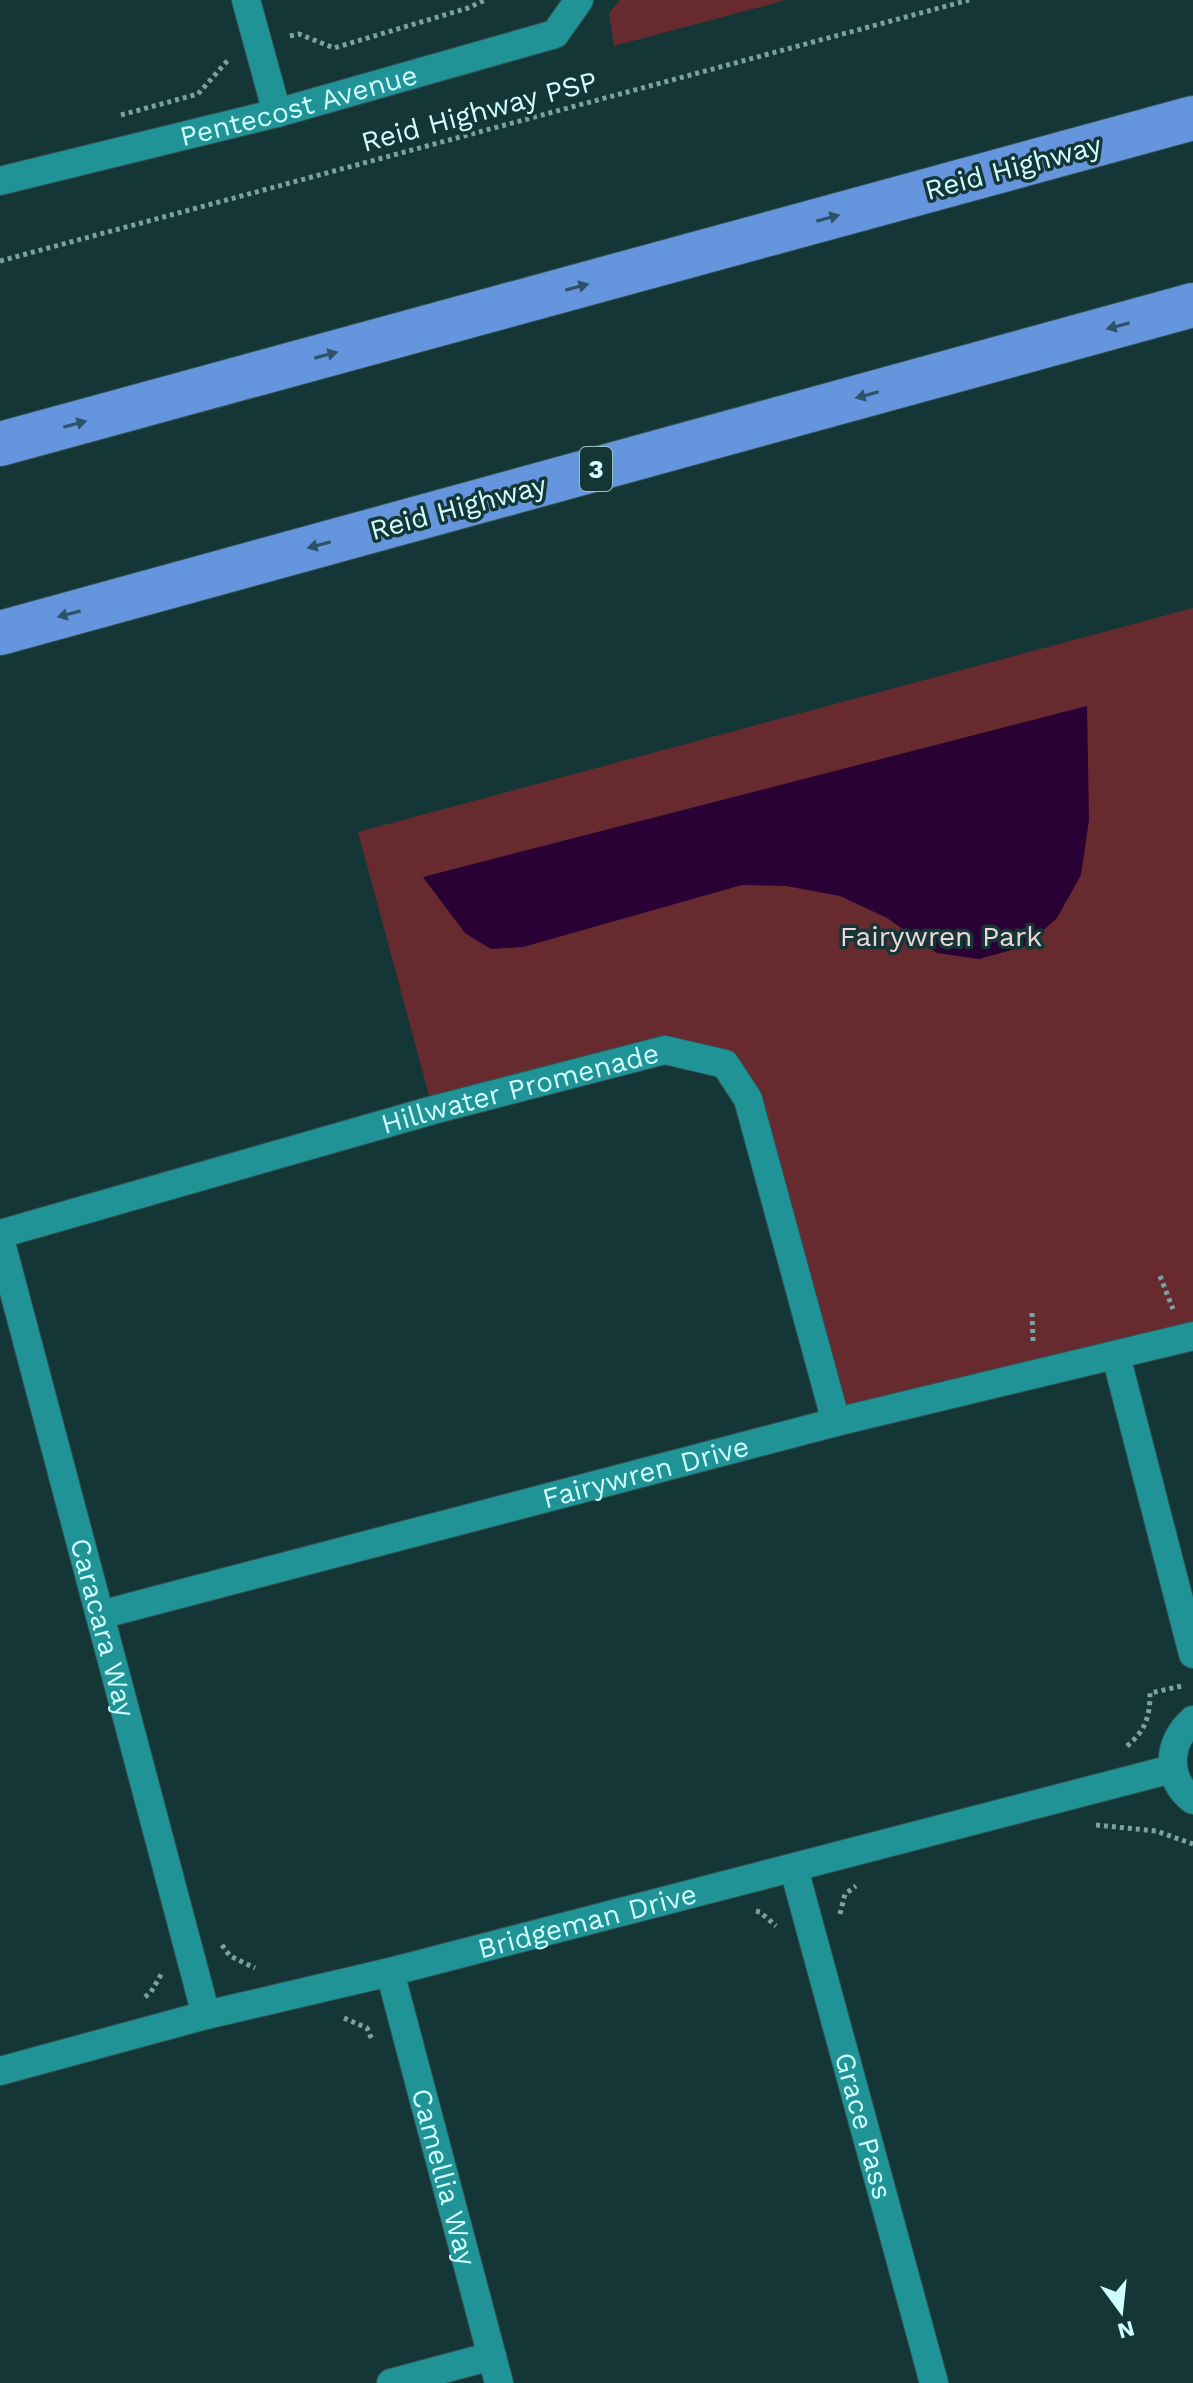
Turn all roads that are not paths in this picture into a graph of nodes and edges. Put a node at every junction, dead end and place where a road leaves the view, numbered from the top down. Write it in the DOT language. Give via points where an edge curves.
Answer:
graph roads {
  1 [pos="246,0"];
  2 [pos="579,0"];
  3 [pos="277,113"];
  4 [pos="1193,118"];
  5 [pos="0,181"];
  6 [pos="1193,305"];
  7 [pos="0,444"];
  8 [pos="0,633"];
  9 [pos="0,1236"];
  10 [pos="1193,1336"];
  11 [pos="1116,1356"];
  12 [pos="836,1422"];
  13 [pos="100,1615"];
  14 [pos="1193,1654"];
  15 [pos="1193,1720"];
  16 [pos="1172,1769"];
  17 [pos="1193,1800"];
  18 [pos="794,1869"];
  19 [pos="390,1972"];
  20 [pos="206,2015"];
  21 [pos="0,2071"];
  22 [pos="492,2356"];
  23 [pos="391,2383"];
  24 [pos="499,2383"];
  25 [pos="934,2383"];
  1 -- 3 [label="street"];
  2 -- 3 [label="street, Pentecost Avenue" via="555,34"];
  3 -- 5 [label="street, Pentecost Avenue"];
  7 -- 4 [label="highway, Reid Highway, one-way"];
  6 -- 8 [label="highway, Reid Highway / 3, one-way"];
  9 -- 12 [label="street, Hillwater Promenade" via="433,1110 665,1050 725,1064 748,1099"];
  9 -- 13 [label="street, Caracara Way"];
  10 -- 11 [label="street, Fairywren Drive"];
  11 -- 12 [label="street, Fairywren Drive"];
  11 -- 14 [label="street"];
  12 -- 13 [label="street, Fairywren Drive"];
  13 -- 20 [label="street, Caracara Way"];
  15 -- 16 [label="street" via="1173,1748"];
  16 -- 17 [label="street" via="1177,1784"];
  16 -- 18 [label="street, Bridgeman Drive"];
  18 -- 19 [label="street, Bridgeman Drive"];
  18 -- 25 [label="street, Grace Pass"];
  19 -- 20 [label="street, Bridgeman Drive"];
  19 -- 22 [label="street, Camellia Way"];
  20 -- 21 [label="street, Bridgeman Drive"];
  22 -- 23 [label="street"];
  22 -- 24 [label="street, Camellia Way"];
}
